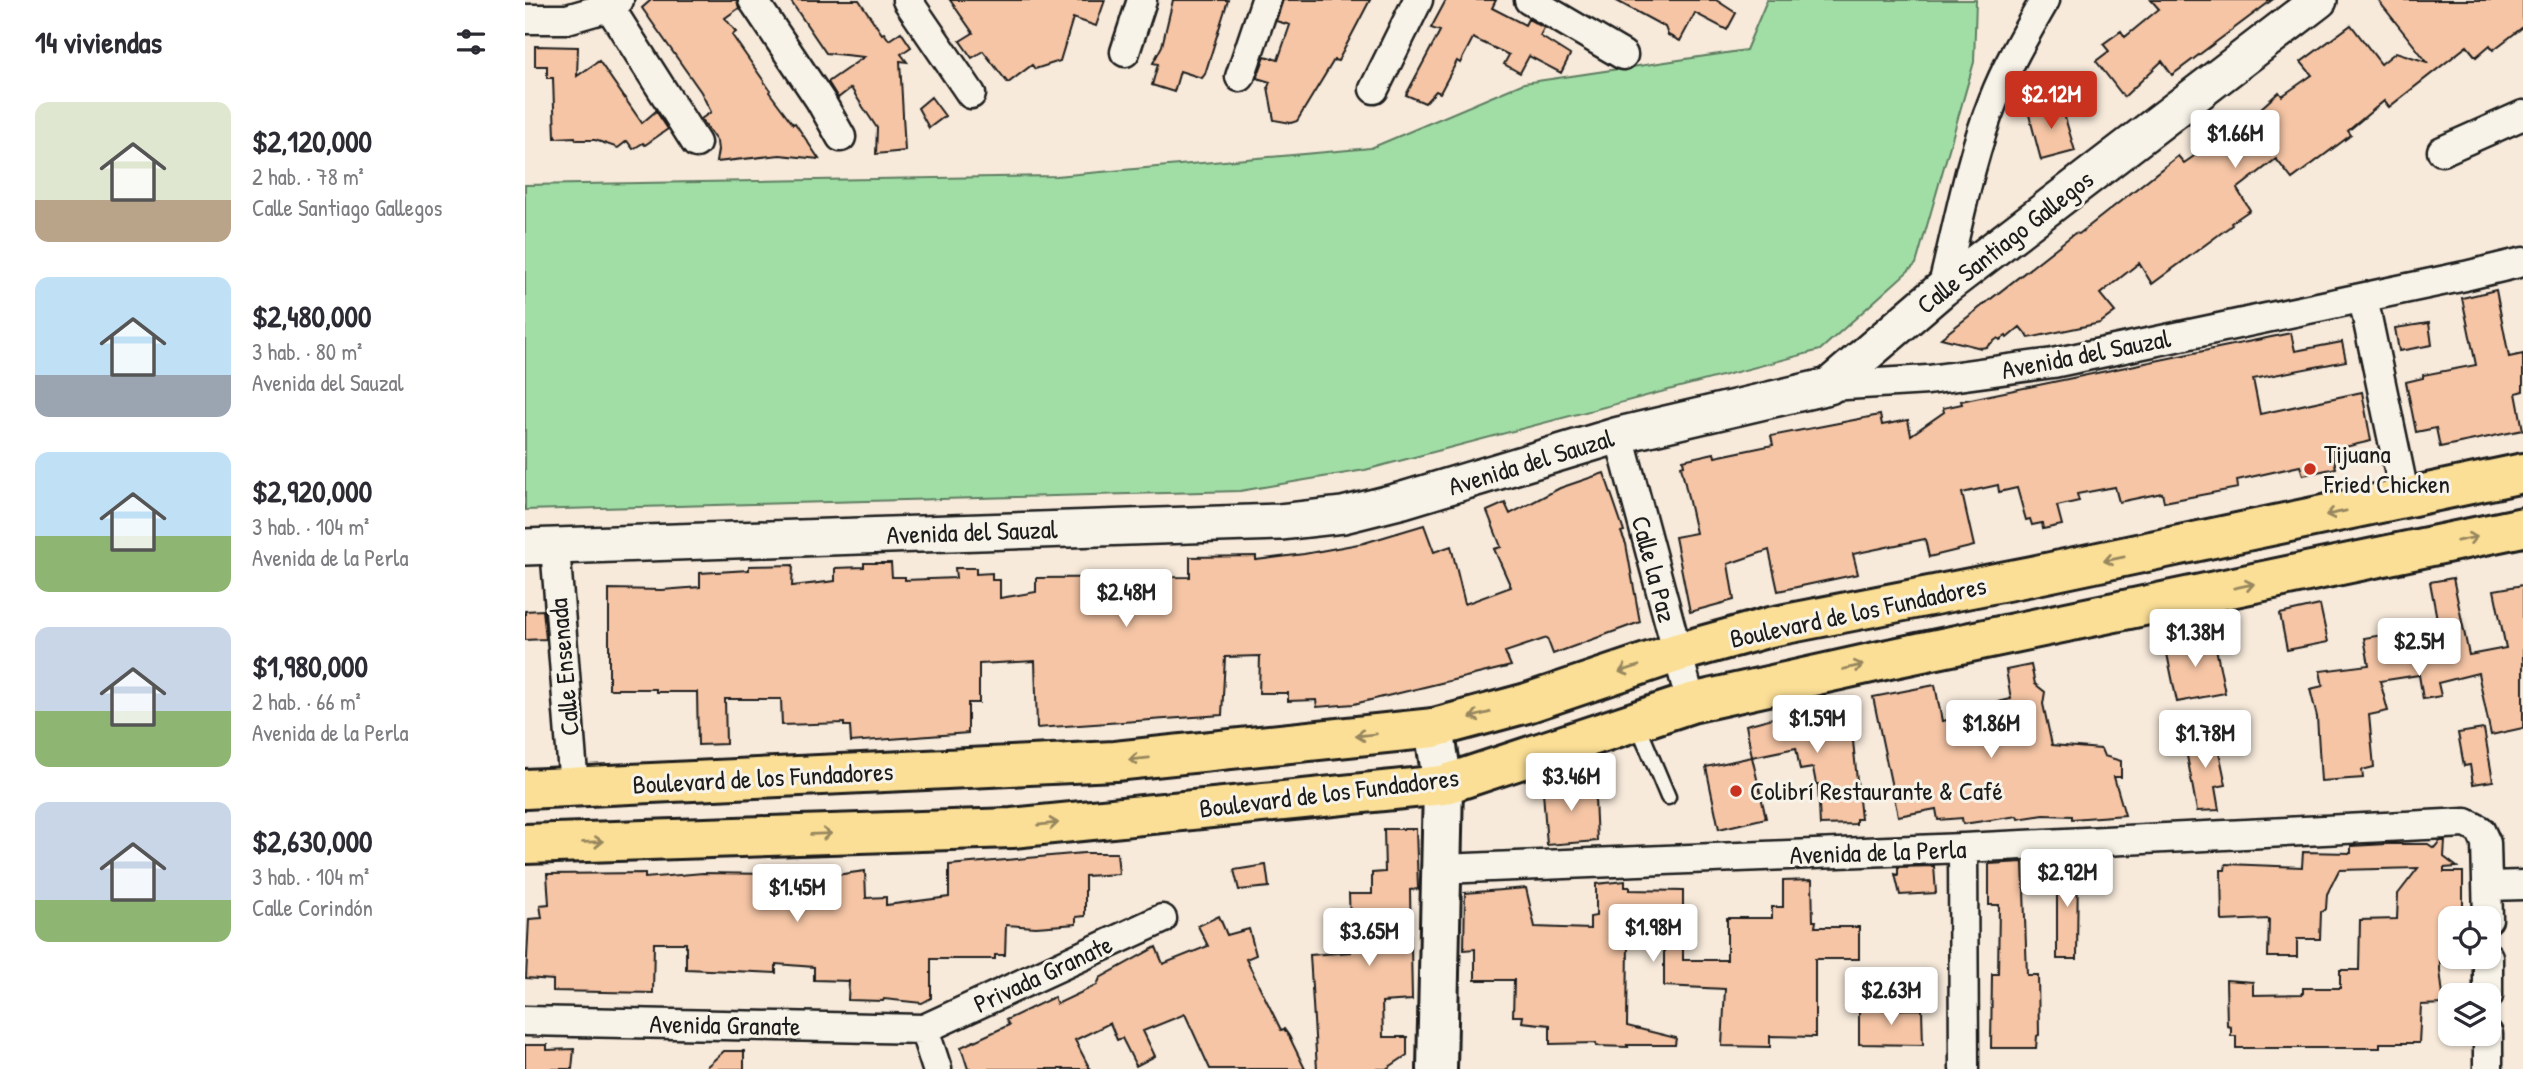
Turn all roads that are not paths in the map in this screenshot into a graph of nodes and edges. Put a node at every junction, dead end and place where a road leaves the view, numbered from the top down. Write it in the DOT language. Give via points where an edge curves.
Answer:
graph roads {
  1 [pos="567,0"];
  2 [pos="753,0"];
  3 [pos="907,0"];
  4 [pos="1142,0"];
  5 [pos="1266,0"];
  6 [pos="1418,0"];
  7 [pos="1529,0"];
  8 [pos="2045,0"];
  9 [pos="2319,0"];
  10 [pos="611,2"];
  11 [pos="529,18"];
  12 [pos="1125,52"];
  13 [pos="1623,55"];
  14 [pos="1240,77"];
  15 [pos="1374,89"];
  16 [pos="971,94"];
  17 [pos="2523,115"];
  18 [pos="841,137"];
  19 [pos="696,144"];
  20 [pos="2442,151"];
  21 [pos="2523,261"];
  22 [pos="1942,289"];
  23 [pos="2363,298"];
  24 [pos="1829,386"];
  25 [pos="1619,435"];
  26 [pos="2523,473"];
  27 [pos="2405,498"];
  28 [pos="2523,527"];
  29 [pos="540,547"];
  30 [pos="1676,653"];
  31 [pos="1691,703"];
  32 [pos="1637,722"];
  33 [pos="1434,728"];
  34 [pos="1443,785"];
  35 [pos="574,787"];
  36 [pos="525,789"];
  37 [pos="1668,797"];
  38 [pos="525,844"];
  39 [pos="1963,848"];
  40 [pos="1442,869"];
  41 [pos="2523,885"];
  42 [pos="2488,886"];
  43 [pos="2488,906"];
  44 [pos="1162,919"];
  45 [pos="525,1021"];
  46 [pos="925,1029"];
  47 [pos="2488,1046"];
  48 [pos="937,1069"];
  49 [pos="1437,1069"];
  50 [pos="1964,1069"];
  51 [pos="2488,1069"];
  1 -- 11 [label="street"];
  2 -- 18 [label="street"];
  3 -- 16 [label="street"];
  4 -- 12 [label="street"];
  5 -- 14 [label="street"];
  6 -- 15 [label="street"];
  7 -- 13 [label="street"];
  8 -- 22 [label="street" via="1993,101"];
  9 -- 22 [label="street, Calle Santiago Gallegos"];
  10 -- 11 [label="street" via="567,19"];
  10 -- 19 [label="street"];
  17 -- 20 [label="street"];
  21 -- 23 [label="street, Avenida del Sauzal"];
  22 -- 24 [label="street, Calle Santiago Gallegos"];
  23 -- 24 [label="street, Avenida del Sauzal" via="2053,363 1929,380"];
  23 -- 27 [label="street"];
  24 -- 25 [label="street, Avenida del Sauzal"];
  25 -- 29 [label="street, Avenida del Sauzal" via="1403,500 1343,515 1280,522"];
  25 -- 30 [label="street, Calle la Paz"];
  26 -- 27 [label="main road, Boulevard de los Fundadores"];
  27 -- 30 [label="main road, Boulevard de los Fundadores, one-way" via="1770,627"];
  31 -- 28 [label="main road, Boulevard de los Fundadores, one-way"];
  29 -- 35 [label="street, Calle Ensenada"];
  30 -- 31 [label="street, Calle la Paz"];
  30 -- 33 [label="main road, Boulevard de los Fundadores, one-way" via="1527,703"];
  31 -- 32 [label="main road, Boulevard de los Fundadores"];
  32 -- 34 [label="main road, Boulevard de los Fundadores"];
  32 -- 37 [label="lane"];
  33 -- 34 [label="main road"];
  33 -- 35 [label="main road, Boulevard de los Fundadores, one-way" via="1115,761"];
  38 -- 34 [label="main road, Boulevard de los Fundadores, one-way" via="1011,828"];
  34 -- 40 [label="main road"];
  35 -- 36 [label="main road, Boulevard de los Fundadores"];
  39 -- 40 [label="street, Avenida de la Perla"];
  39 -- 42 [label="street, Avenida de la Perla" via="2466,823 2480,830 2486,843"];
  39 -- 50 [label="street"];
  40 -- 49 [label="main road"];
  41 -- 42 [label="street"];
  42 -- 43 [label="street"];
  44 -- 46 [label="street, Privada Granate"];
  45 -- 46 [label="street, Avenida Granate"];
  46 -- 48 [label="street"];
  47 -- 51 [label="street"];
}
